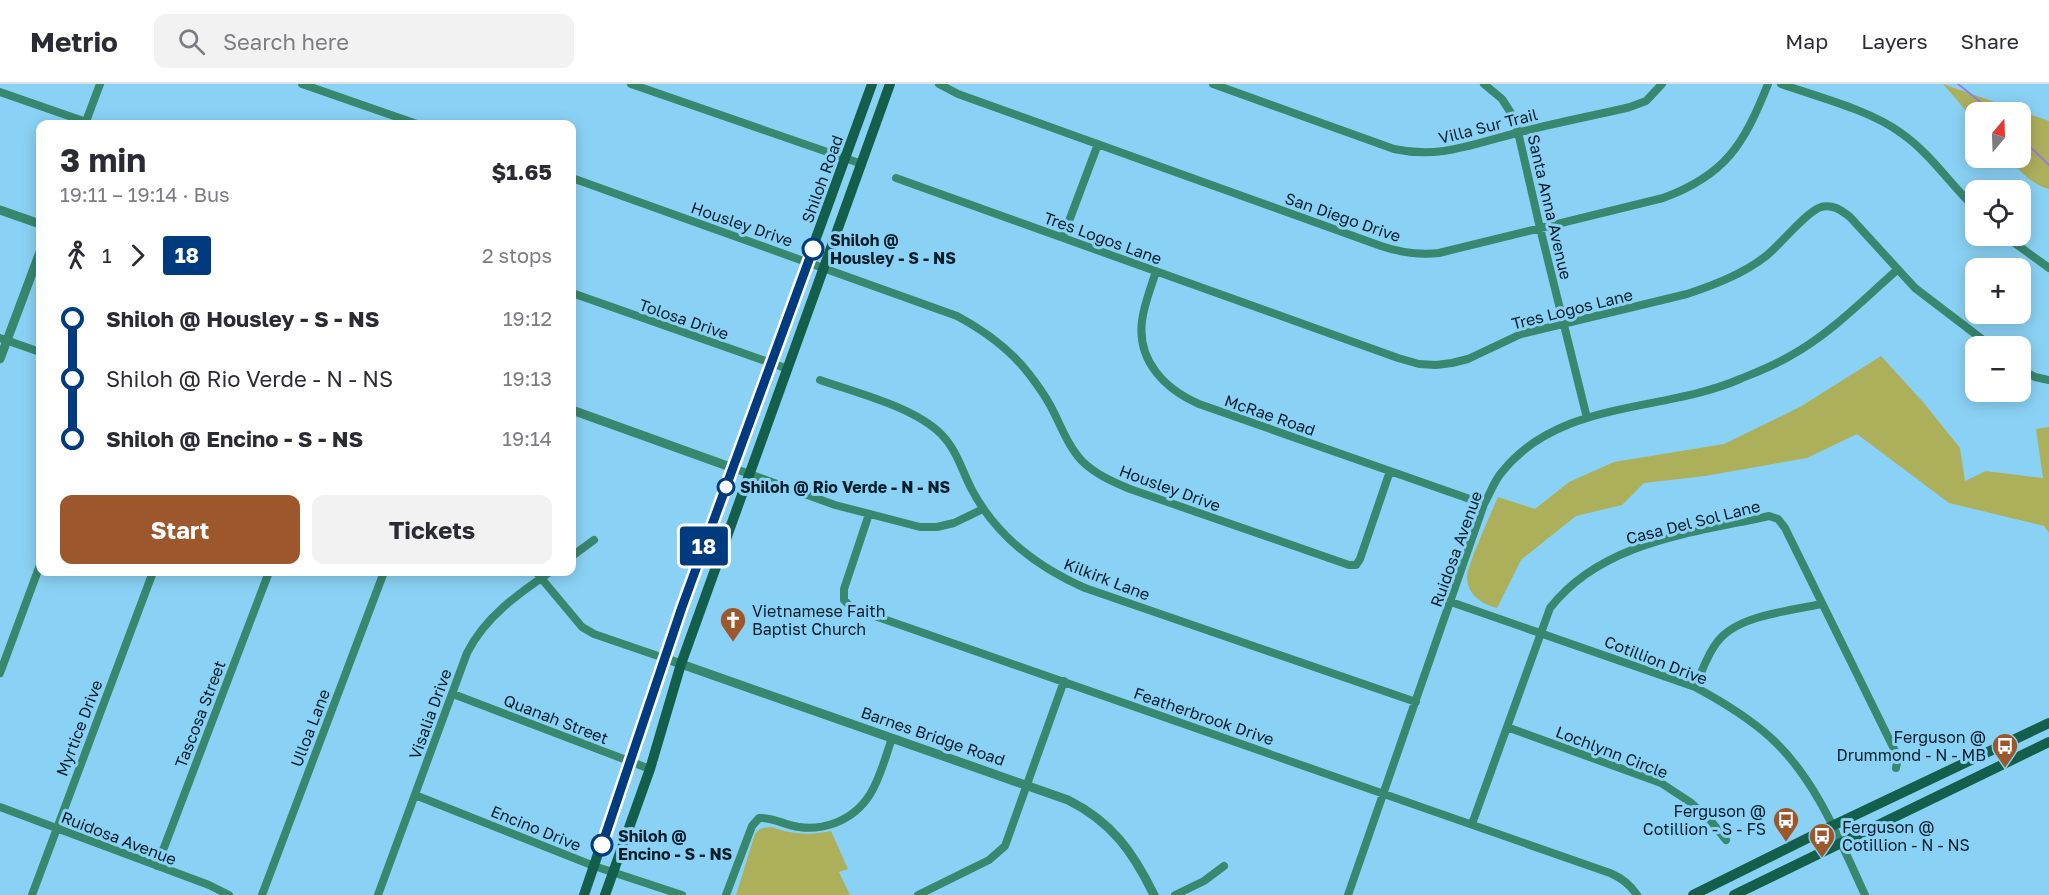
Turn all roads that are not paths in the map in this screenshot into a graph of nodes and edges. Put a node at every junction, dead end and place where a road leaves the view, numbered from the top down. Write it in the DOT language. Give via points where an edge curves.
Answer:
graph roads {
  1 [pos="100,84"];
  2 [pos="302,84"];
  3 [pos="631,84"];
  4 [pos="872,84"];
  5 [pos="890,84"];
  6 [pos="939,84"];
  7 [pos="1213,84"];
  8 [pos="1484,84"];
  9 [pos="1662,84"];
  10 [pos="1768,84"];
  11 [pos="1781,84"];
  12 [pos="0,92"];
  13 [pos="77,120"];
  14 [pos="89,120"];
  15 [pos="406,120"];
  16 [pos="1518,132"];
  17 [pos="1098,144"];
  18 [pos="845,159"];
  19 [pos="862,164"];
  20 [pos="896,178"];
  21 [pos="576,179"];
  22 [pos="1965,197"];
  23 [pos="0,210"];
  24 [pos="36,223"];
  25 [pos="1540,228"];
  26 [pos="1064,237"];
  27 [pos="2019,246"];
  28 [pos="808,261"];
  29 [pos="36,262"];
  30 [pos="825,267"];
  31 [pos="2049,268"];
  32 [pos="1897,270"];
  33 [pos="1156,271"];
  34 [pos="576,294"];
  35 [pos="1565,323"];
  36 [pos="1978,336"];
  37 [pos="4,339"];
  38 [pos="36,351"];
  39 [pos="0,359"];
  40 [pos="771,363"];
  41 [pos="788,369"];
  42 [pos="2031,374"];
  43 [pos="820,380"];
  44 [pos="2048,380"];
  45 [pos="576,411"];
  46 [pos="1587,418"];
  47 [pos="733,468"];
  48 [pos="1390,471"];
  49 [pos="749,474"];
  50 [pos="1484,504"];
  51 [pos="983,509"];
  52 [pos="869,514"];
  53 [pos="594,540"];
  54 [pos="576,553"];
  55 [pos="36,576"];
  56 [pos="151,576"];
  57 [pos="267,576"];
  58 [pos="382,576"];
  59 [pos="538,576"];
  60 [pos="540,576"];
  61 [pos="1451,602"];
  62 [pos="1821,604"];
  63 [pos="1541,633"];
  64 [pos="664,658"];
  65 [pos="681,664"];
  66 [pos="0,673"];
  67 [pos="1064,681"];
  68 [pos="1695,687"];
  69 [pos="453,694"];
  70 [pos="1416,702"];
  71 [pos="2049,723"];
  72 [pos="1507,727"];
  73 [pos="892,738"];
  74 [pos="2049,742"];
  75 [pos="629,761"];
  76 [pos="1896,768"];
  77 [pos="650,769"];
  78 [pos="1028,785"];
  79 [pos="1382,793"];
  80 [pos="415,795"];
  81 [pos="0,807"];
  82 [pos="1472,824"];
  83 [pos="1832,826"];
  84 [pos="56,828"];
  85 [pos="1726,840"];
  86 [pos="1841,844"];
  87 [pos="157,866"];
  88 [pos="594,866"];
  89 [pos="1224,866"];
  90 [pos="613,872"];
  91 [pos="32,895"];
  92 [pos="229,895"];
  93 [pos="262,895"];
  94 [pos="378,895"];
  95 [pos="584,895"];
  96 [pos="605,895"];
  97 [pos="682,895"];
  98 [pos="726,895"];
  99 [pos="918,895"];
  100 [pos="1154,895"];
  101 [pos="1175,895"];
  102 [pos="1348,895"];
  103 [pos="1637,895"];
  104 [pos="1693,895"];
  105 [pos="1734,895"];
  106 [pos="1865,895"];
  1 -- 14 [label="street"];
  2 -- 15 [label="street"];
  3 -- 18 [label="street"];
  4 -- 18 [label="main road, Shiloh Road"];
  5 -- 19 [label="main road, Shiloh Road"];
  6 -- 17 [label="street, San Diego Drive"];
  7 -- 16 [label="street, Villa Sur Trail" via="1416,154 1439,153"];
  8 -- 16 [label="street, Santa Anna Avenue" via="1502,99"];
  9 -- 16 [label="street, Villa Sur Trail" via="1646,101 1630,107"];
  10 -- 25 [label="street, San Diego Drive" via="1735,151 1703,179 1663,198"];
  11 -- 22 [label="street" via="1891,126 1919,148"];
  12 -- 13 [label="street"];
  16 -- 25 [label="street, Santa Anna Avenue"];
  17 -- 25 [label="street, San Diego Drive" via="1401,253 1439,253"];
  17 -- 26 [label="street"];
  18 -- 19 [label="street"];
  18 -- 28 [label="main road, Shiloh Road"];
  19 -- 30 [label="main road, Shiloh Road"];
  20 -- 26 [label="street, Tres Logos Lane"];
  21 -- 28 [label="street, Housley Drive"];
  23 -- 24 [label="street"];
  25 -- 35 [label="street, Santa Anna Avenue"];
  26 -- 33 [label="street, Tres Logos Lane"];
  27 -- 31 [label="street"];
  28 -- 30 [label="street, Housley Drive"];
  28 -- 40 [label="main road, Shiloh Road"];
  29 -- 37 [label="street"];
  30 -- 41 [label="main road, Shiloh Road"];
  30 -- 48 [label="street, Housley Drive" via="930,304 983,330 1029,374 1083,462 1130,489 1349,566 1360,559"];
  32 -- 35 [label="street, Tres Logos Lane" via="1850,217 1839,208 1821,207 1765,257 1710,286"];
  32 -- 36 [label="street, Tres Logos Lane"];
  32 -- 46 [label="street, Ruidosa Avenue" via="1833,326 1791,356 1708,390"];
  33 -- 35 [label="street, Tres Logos Lane" via="1419,364 1468,359 1509,338"];
  33 -- 48 [label="street, McRae Road" via="1142,323 1143,338 1152,367 1170,388 1199,404"];
  34 -- 40 [label="street, Tolosa Drive"];
  35 -- 46 [label="street, Santa Anna Avenue"];
  37 -- 38 [label="street"];
  37 -- 39 [label="street"];
  40 -- 41 [label="street, Tolosa Drive"];
  40 -- 47 [label="main road, Shiloh Road"];
  41 -- 49 [label="main road, Shiloh Road"];
  42 -- 44 [label="street"];
  43 -- 51 [label="street, Kilkirk Lane" via="903,410 932,427 951,447"];
  45 -- 47 [label="street"];
  46 -- 50 [label="street, Ruidosa Avenue" via="1561,426 1518,454 1501,473"];
  47 -- 49 [label="street"];
  47 -- 64 [label="main road, Shiloh Road"];
  48 -- 50 [label="street, McRae Road"];
  49 -- 52 [label="street"];
  49 -- 65 [label="main road, Shiloh Road"];
  50 -- 61 [label="street, Ruidosa Avenue"];
  51 -- 52 [label="street" via="937,527 920,527"];
  51 -- 70 [label="street, Kilkirk Lane" via="1027,556 1064,579"];
  52 -- 67 [label="street, Featherbrook Drive" via="844,589 844,600 852,608"];
  53 -- 54 [label="street"];
  55 -- 66 [label="street"];
  56 -- 84 [label="street, Myrtice Drive"];
  57 -- 87 [label="street, Tascosa Street"];
  58 -- 93 [label="street, Ulloa Lane"];
  59 -- 69 [label="street, Visalia Drive" via="480,630 467,653"];
  60 -- 64 [label="street" via="582,627"];
  61 -- 63 [label="street, Cotillion Drive"];
  61 -- 70 [label="street, Ruidosa Avenue"];
  62 -- 63 [label="street, Casa Del Sol Lane" via="1783,524 1769,516 1641,545 1616,555 1564,590 1550,608"];
  62 -- 68 [label="street" via="1755,619 1725,633 1710,653"];
  62 -- 76 [label="street, Casa Del Sol Lane" via="1898,758"];
  63 -- 68 [label="street, Cotillion Drive"];
  63 -- 72 [label="street, Casa Del Sol Lane"];
  64 -- 65 [label="street, Barnes Bridge Road"];
  64 -- 75 [label="main road, Shiloh Road"];
  65 -- 73 [label="street, Barnes Bridge Road"];
  65 -- 77 [label="main road, Shiloh Road"];
  67 -- 78 [label="street"];
  67 -- 79 [label="street, Featherbrook Drive"];
  68 -- 83 [label="street, Cotillion Drive" via="1749,719 1773,740 1805,779"];
  69 -- 75 [label="street, Quanah Street"];
  69 -- 80 [label="street, Visalia Drive"];
  70 -- 79 [label="street, Ruidosa Avenue"];
  71 -- 83 [label="main road"];
  72 -- 82 [label="street, Casa Del Sol Lane"];
  72 -- 85 [label="street, Lochlynn Circle" via="1661,783 1690,802"];
  73 -- 78 [label="street, Barnes Bridge Road"];
  73 -- 98 [label="street" via="875,788 847,818 801,828 768,817 759,818 752,826"];
  74 -- 86 [label="main road"];
  75 -- 77 [label="street, Quanah Street"];
  75 -- 88 [label="main road, Shiloh Road"];
  77 -- 90 [label="main road, Shiloh Road"];
  78 -- 99 [label="street" via="1010,837 997,855"];
  78 -- 100 [label="street, Barnes Bridge Road" via="1068,800 1099,818 1126,846"];
  79 -- 82 [label="street, Featherbrook Drive"];
  79 -- 102 [label="street, Ruidosa Avenue"];
  80 -- 88 [label="street, Encino Drive"];
  80 -- 94 [label="street, Visalia Drive"];
  81 -- 84 [label="street, Ruidosa Avenue"];
  82 -- 103 [label="street, Featherbrook Drive" via="1610,873"];
  83 -- 86 [label="street, Cotillion Drive"];
  83 -- 104 [label="main road"];
  84 -- 87 [label="street, Ruidosa Avenue"];
  84 -- 91 [label="street, Myrtice Drive"];
  86 -- 105 [label="main road"];
  86 -- 106 [label="street, Cotillion Drive"];
  87 -- 92 [label="street, Ruidosa Avenue"];
  88 -- 90 [label="street, Encino Drive"];
  88 -- 95 [label="main road, Shiloh Road"];
  89 -- 101 [label="street"];
  90 -- 96 [label="main road, Shiloh Road"];
  90 -- 97 [label="street, Encino Drive"];
}
